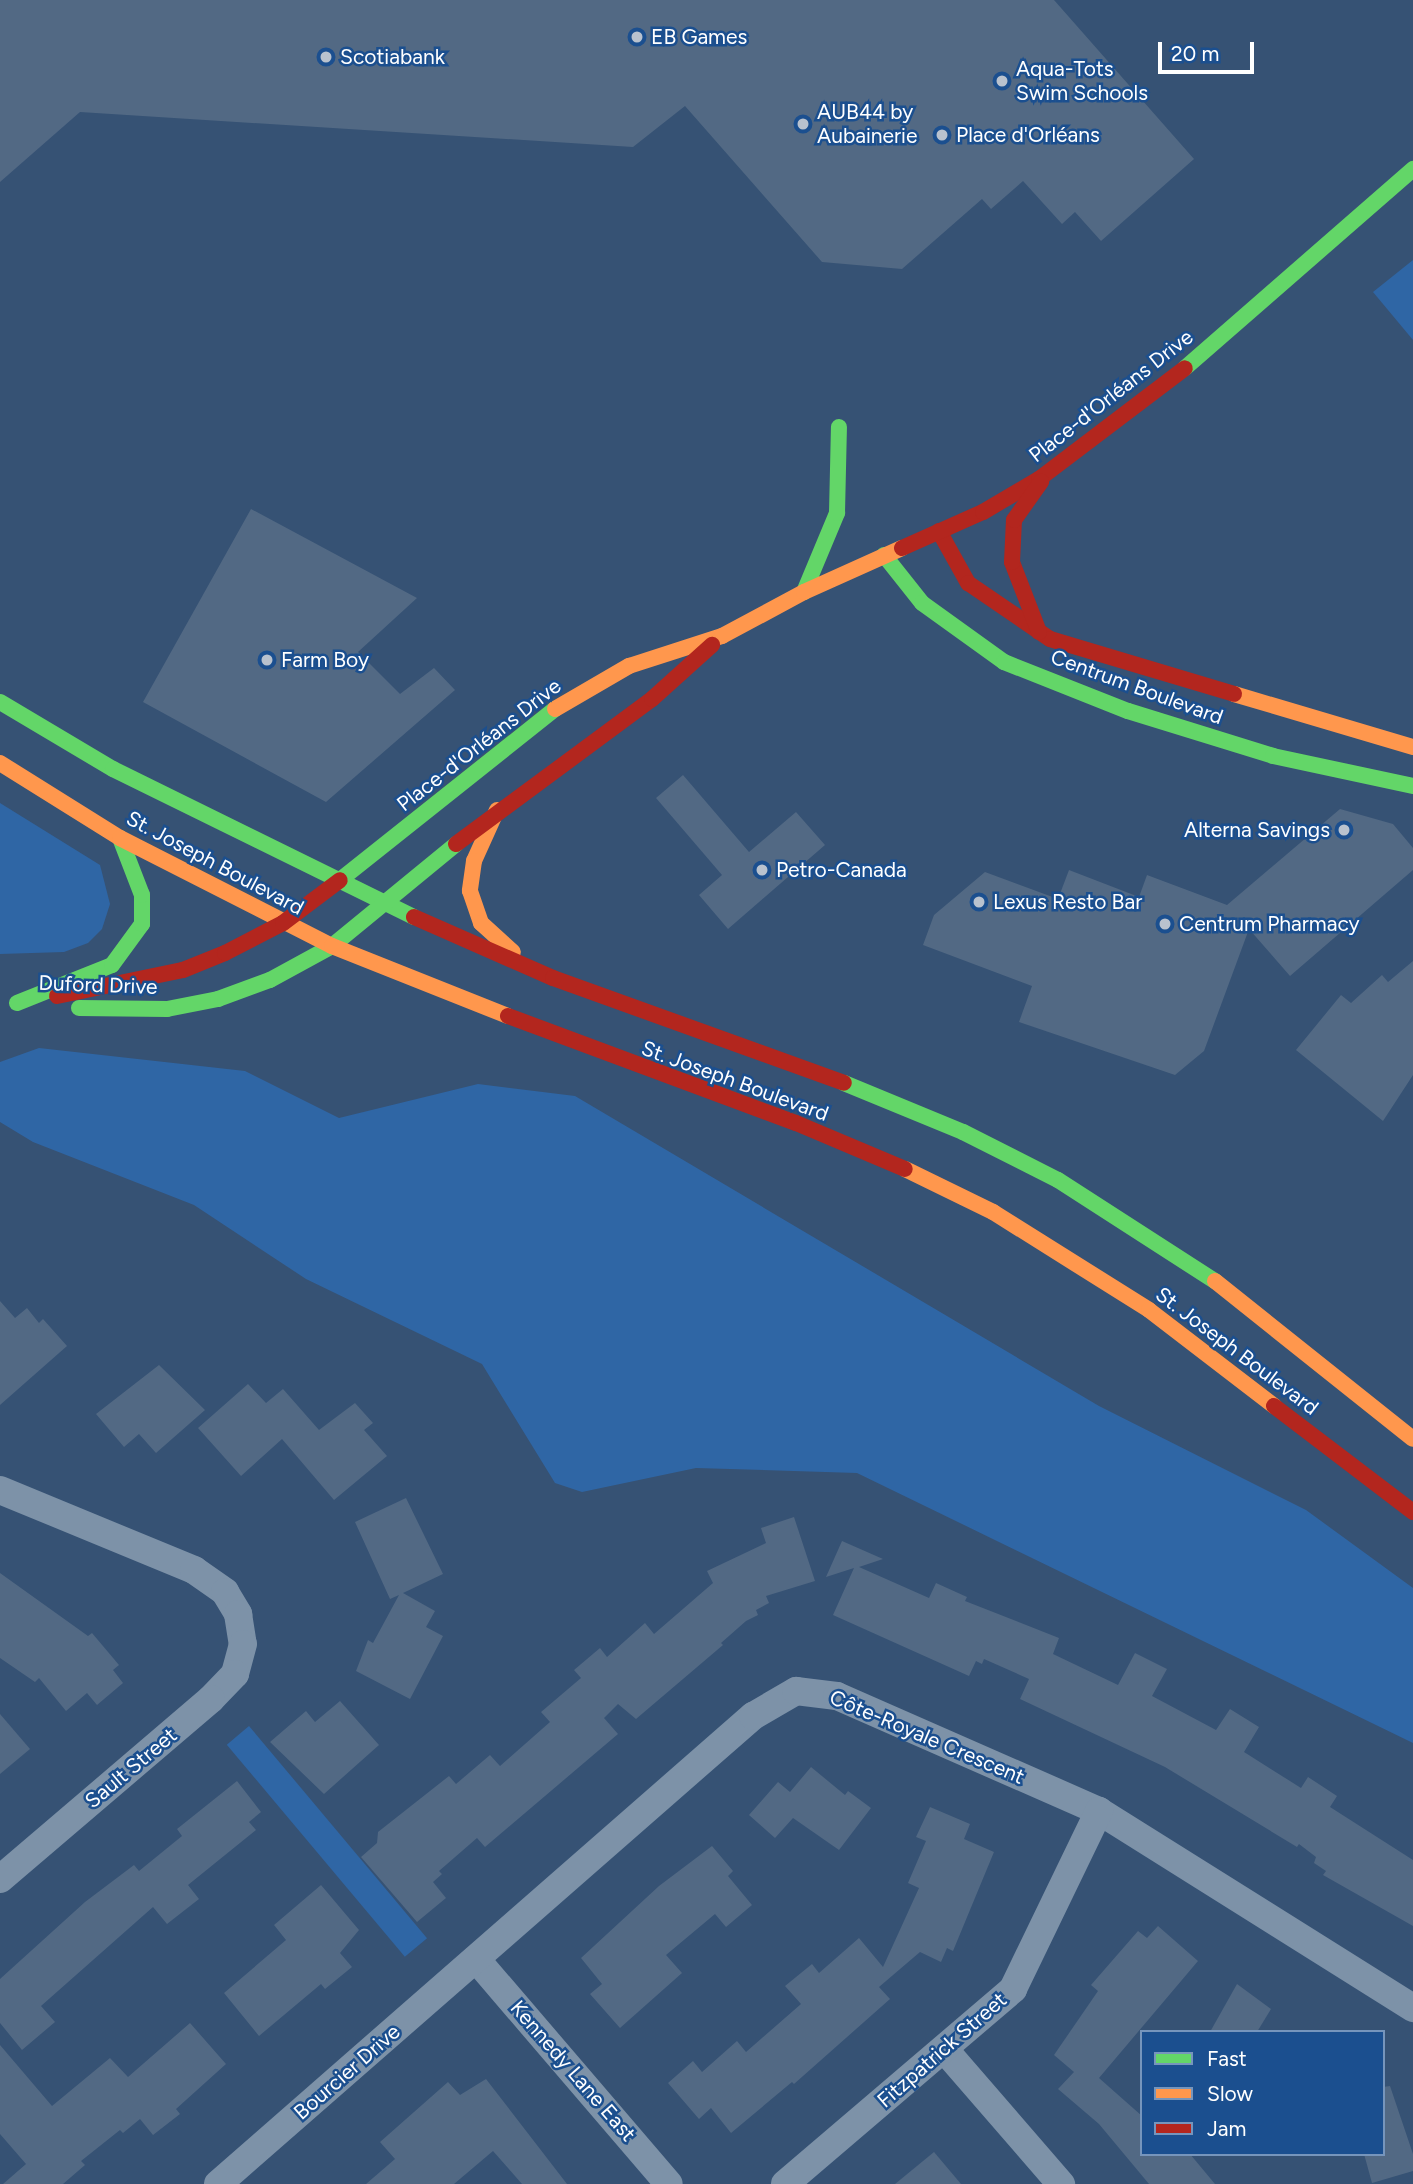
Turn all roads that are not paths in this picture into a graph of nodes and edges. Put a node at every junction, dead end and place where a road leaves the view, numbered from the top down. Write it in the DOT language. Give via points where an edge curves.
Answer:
graph roads {
  1 [pos="1413,169"];
  2 [pos="839,427"];
  3 [pos="1048,472"];
  4 [pos="939,531"];
  5 [pos="884,555"];
  6 [pos="804,593"];
  7 [pos="1039,632"];
  8 [pos="722,636"];
  9 [pos="0,702"];
  10 [pos="1413,747"];
  11 [pos="0,763"];
  12 [pos="1413,786"];
  13 [pos="497,810"];
  14 [pos="120,838"];
  15 [pos="338,882"];
  16 [pos="381,904"];
  17 [pos="282,923"];
  18 [pos="332,946"];
  19 [pos="553,978"];
  20 [pos="0,1003"];
  21 [pos="17,1003"];
  22 [pos="1373,1405"];
  23 [pos="1359,1424"];
  24 [pos="1413,1438"];
  25 [pos="0,1490"];
  26 [pos="1413,1512"];
  27 [pos="1099,1811"];
  28 [pos="0,1879"];
  29 [pos="476,1959"];
  30 [pos="1413,2008"];
  31 [pos="944,2049"];
  32 [pos="218,2184"];
  33 [pos="669,2184"];
  34 [pos="785,2184"];
  35 [pos="1061,2184"];
  1 -- 3 [label="main road, Place-d'Orléans Drive" via="1187,367"];
  2 -- 6 [label="main road" via="837,513"];
  3 -- 4 [label="main road, Place-d'Orléans Drive" via="983,512"];
  3 -- 7 [label="main road" via="1014,520 1012,562"];
  4 -- 5 [label="main road, Place-d'Orléans Drive"];
  4 -- 7 [label="main road, Centrum Boulevard" via="968,583"];
  5 -- 6 [label="main road, Place-d'Orléans Drive"];
  5 -- 12 [label="main road, Centrum Boulevard" via="922,603 1004,662 1128,710 1273,756"];
  6 -- 8 [label="main road, Place-d'Orléans Drive"];
  7 -- 10 [label="main road, Centrum Boulevard" via="1240,699"];
  8 -- 13 [label="main road, Place-d'Orléans Drive" via="652,699"];
  8 -- 15 [label="main road, Place-d'Orléans Drive" via="629,666 550,712"];
  9 -- 15 [label="main road, St. Joseph Boulevard" via="113,769"];
  11 -- 14 [label="main road, St. Joseph Boulevard"];
  13 -- 16 [label="main road, Place-d'Orléans Drive"];
  13 -- 19 [label="main road" via="474,861 470,891 481,923 497,942"];
  14 -- 17 [label="main road, St. Joseph Boulevard"];
  14 -- 21 [label="main road" via="142,895 142,924 112,965"];
  15 -- 16 [label="main road, St. Joseph Boulevard"];
  15 -- 17 [label="main road, Place-d'Orléans Drive"];
  16 -- 18 [label="main road, Place-d'Orléans Drive"];
  16 -- 19 [label="main road, St. Joseph Boulevard"];
  17 -- 18 [label="main road, St. Joseph Boulevard"];
  17 -- 21 [label="main road, Duford Drive" via="183,970"];
  18 -- 21 [label="main road, Duford Drive" via="270,980 218,999 167,1009 113,1011"];
  18 -- 26 [label="main road, St. Joseph Boulevard" via="623,1062 796,1123 993,1212 1149,1310 1340,1447"];
  19 -- 22 [label="main road, St. Joseph Boulevard" via="863,1090 963,1132 1058,1180 1162,1243 1257,1311"];
  20 -- 21 [label="main road, Duford Drive"];
  22 -- 23 [label="main road"];
  22 -- 24 [label="main road, St. Joseph Boulevard"];
  25 -- 28 [label="street, Sault Street" via="194,1570 225,1592 238,1614 243,1644 235,1674 211,1699"];
  27 -- 29 [label="street, Côte-Royale Crescent" via="837,1696 796,1691 753,1716"];
  27 -- 30 [label="street, Côte-Royale Crescent"];
  27 -- 31 [label="street, Fitzpatrick Street" via="1013,1989"];
  29 -- 32 [label="street, Bourcier Drive"];
  29 -- 33 [label="street, Kennedy Lane East"];
  31 -- 34 [label="street, Fitzpatrick Street"];
  31 -- 35 [label="street"];
}
